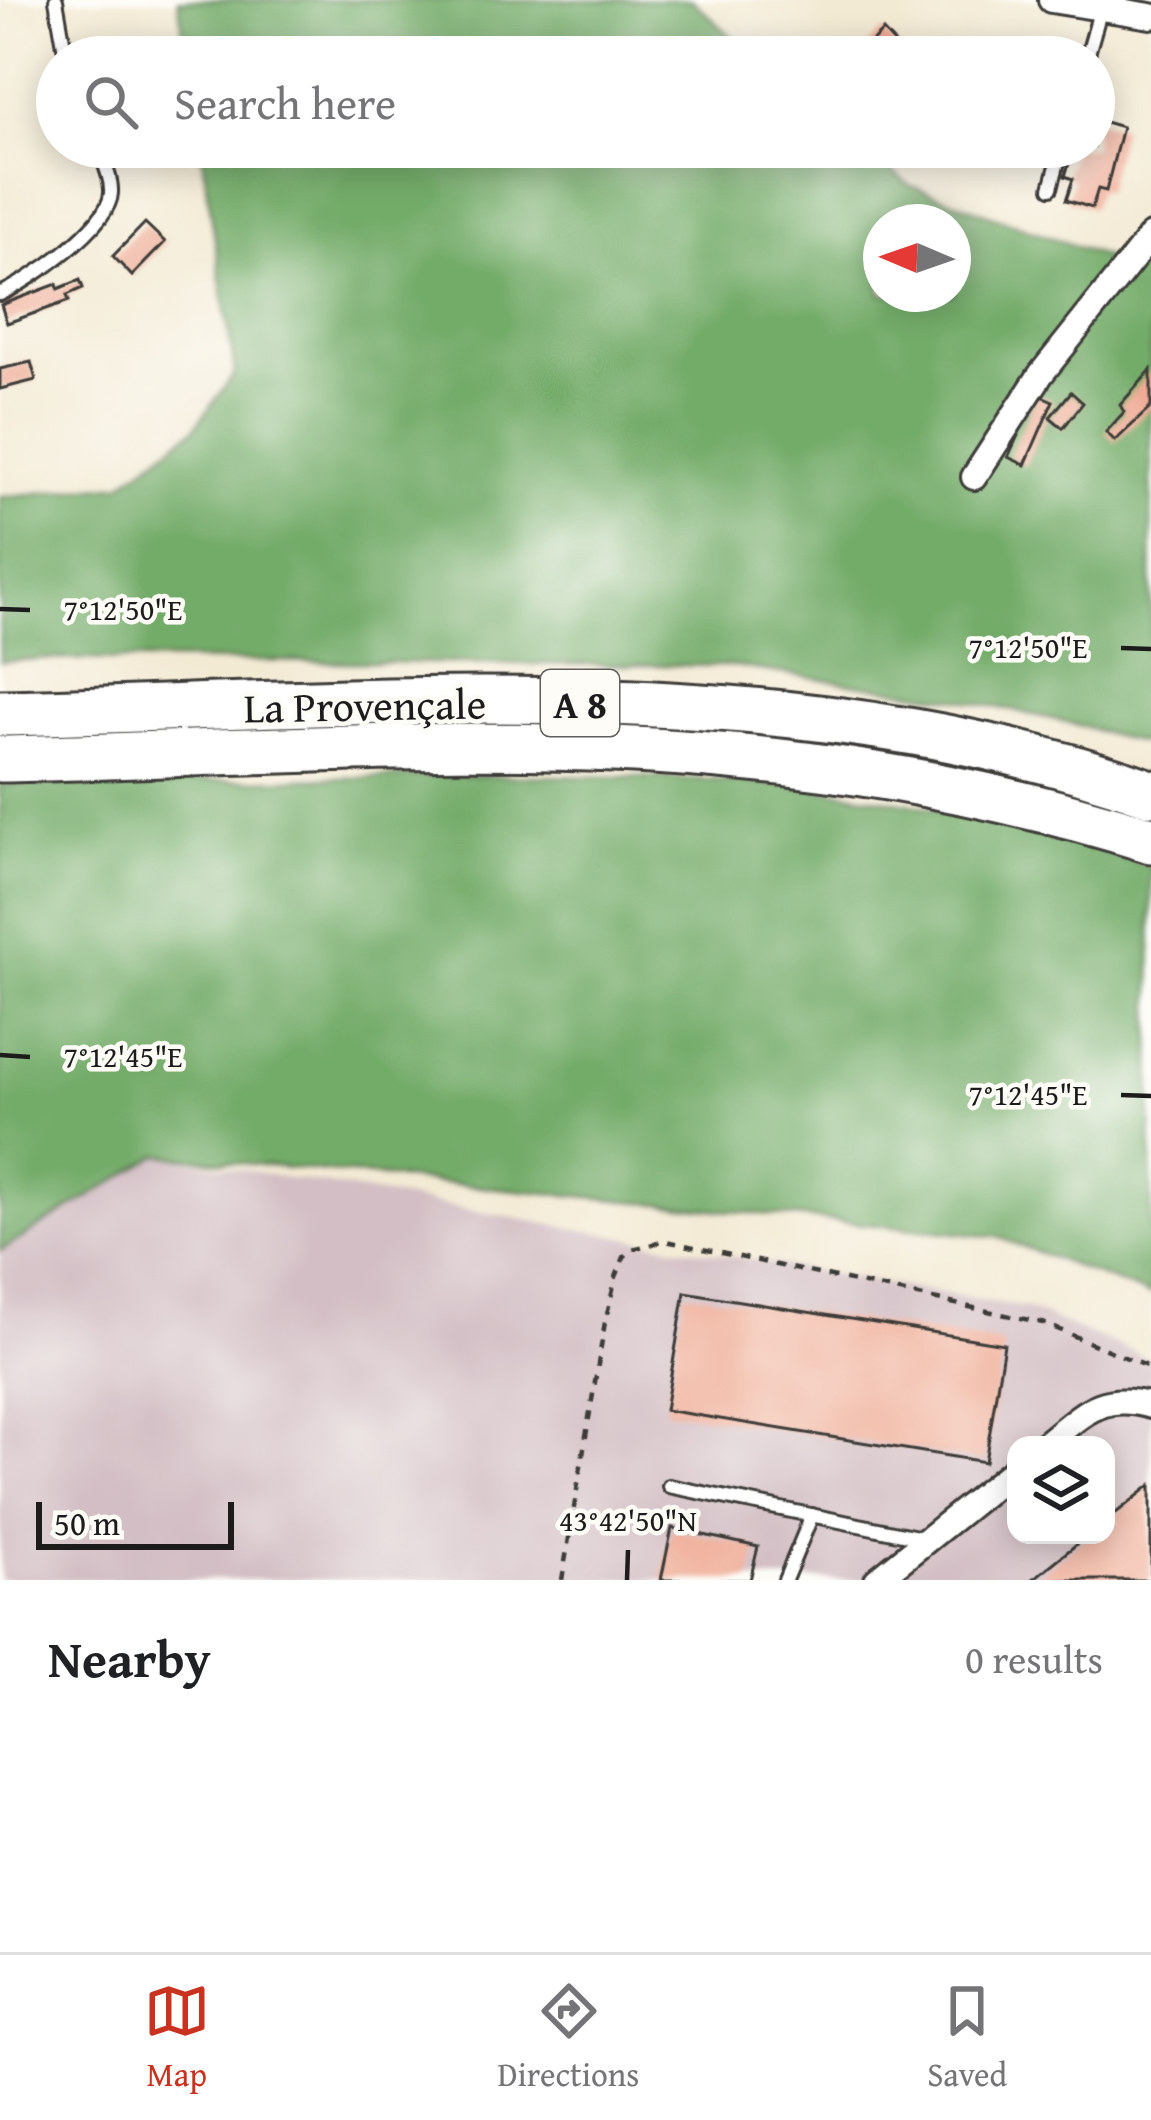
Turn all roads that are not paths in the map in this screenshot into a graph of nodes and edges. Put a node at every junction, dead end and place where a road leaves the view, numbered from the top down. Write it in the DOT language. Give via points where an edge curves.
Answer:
graph roads {
  1 [pos="56,0"];
  2 [pos="1051,0"];
  3 [pos="1101,8"];
  4 [pos="1151,16"];
  5 [pos="62,36"];
  6 [pos="1093,36"];
  7 [pos="104,168"];
  8 [pos="1056,168"];
  9 [pos="1051,188"];
  10 [pos="1151,236"];
  11 [pos="0,294"];
  12 [pos="974,477"];
  13 [pos="0,713"];
  14 [pos="0,759"];
  15 [pos="1151,793"];
  16 [pos="1151,840"];
  17 [pos="1151,1406"];
  18 [pos="1056,1436"];
  19 [pos="1007,1475"];
  20 [pos="669,1486"];
  21 [pos="812,1515"];
  22 [pos="928,1539"];
  23 [pos="784,1580"];
  24 [pos="877,1580"];
  1 -- 5 [label="lane"];
  2 -- 3 [label="street"];
  3 -- 4 [label="street"];
  3 -- 6 [label="lane"];
  7 -- 11 [label="lane" via="112,195 106,209 60,255"];
  8 -- 9 [label="lane"];
  10 -- 12 [label="street" via="1041,374"];
  13 -- 15 [label="highway, La Provençale / A 8" via="498,701 732,707 924,731"];
  14 -- 16 [label="highway, La Provençale / A 8" via="500,748 727,756 963,790"];
  17 -- 18 [label="street" via="1125,1398 1092,1406"];
  19 -- 22 [label="street"];
  20 -- 21 [label="lane"];
  21 -- 22 [label="lane"];
  21 -- 23 [label="lane"];
  22 -- 24 [label="street"];
}
